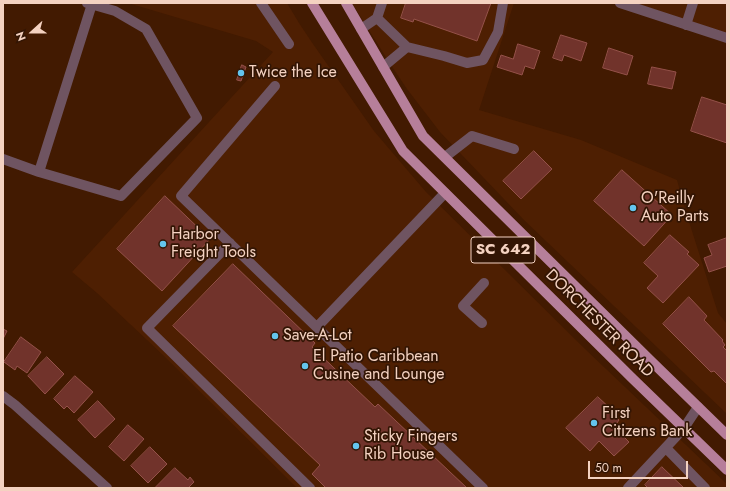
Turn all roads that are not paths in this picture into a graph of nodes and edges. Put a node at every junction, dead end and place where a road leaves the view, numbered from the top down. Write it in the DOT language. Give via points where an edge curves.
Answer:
graph roads {
  1 [pos="261,3"];
  2 [pos="312,3"];
  3 [pos="346,3"];
  4 [pos="382,3"];
  5 [pos="502,3"];
  6 [pos="620,3"];
  7 [pos="693,3"];
  8 [pos="90,4"];
  9 [pos="377,18"];
  10 [pos="686,25"];
  11 [pos="361,29"];
  12 [pos="727,38"];
  13 [pos="289,44"];
  14 [pos="407,47"];
  15 [pos="383,67"];
  16 [pos="275,86"];
  17 [pos="514,149"];
  18 [pos="445,157"];
  19 [pos="3,159"];
  20 [pos="39,172"];
  21 [pos="445,193"];
  22 [pos="230,242"];
  23 [pos="484,283"];
  24 [pos="482,323"];
  25 [pos="317,327"];
  26 [pos="3,396"];
  27 [pos="698,407"];
  28 [pos="684,428"];
  29 [pos="727,435"];
  30 [pos="666,448"];
  31 [pos="727,470"];
  32 [pos="107,488"];
  33 [pos="310,488"];
  34 [pos="483,488"];
  35 [pos="628,488"];
  36 [pos="705,488"];
  1 -- 13 [label="street"];
  2 -- 21 [label="main road, DORCHESTER ROAD / SC 642" via="403,151"];
  3 -- 11 [label="main road, DORCHESTER ROAD / SC 642"];
  4 -- 9 [label="street"];
  5 -- 14 [label="street" via="498,32 483,60 467,63"];
  6 -- 10 [label="street"];
  7 -- 10 [label="street"];
  8 -- 20 [label="street"];
  8 -- 20 [label="street" via="116,11 146,29 197,118 121,196"];
  9 -- 11 [label="street"];
  9 -- 14 [label="street"];
  10 -- 12 [label="street"];
  11 -- 15 [label="main road, DORCHESTER ROAD / SC 642"];
  14 -- 15 [label="street"];
  15 -- 18 [label="main road, DORCHESTER ROAD / SC 642" via="423,136"];
  16 -- 22 [label="street" via="181,196"];
  17 -- 18 [label="street" via="472,136"];
  18 -- 27 [label="main road, DORCHESTER ROAD / SC 642"];
  19 -- 20 [label="street"];
  21 -- 25 [label="street"];
  21 -- 28 [label="main road, DORCHESTER ROAD / SC 642"];
  22 -- 25 [label="street"];
  22 -- 33 [label="street" via="147,328"];
  23 -- 24 [label="street" via="464,306"];
  25 -- 34 [label="street"];
  26 -- 32 [label="street"];
  27 -- 28 [label="street"];
  27 -- 29 [label="main road, DORCHESTER ROAD / SC 642"];
  28 -- 30 [label="street"];
  28 -- 31 [label="main road, DORCHESTER ROAD / SC 642"];
  30 -- 35 [label="street"];
  30 -- 36 [label="street"];
}
